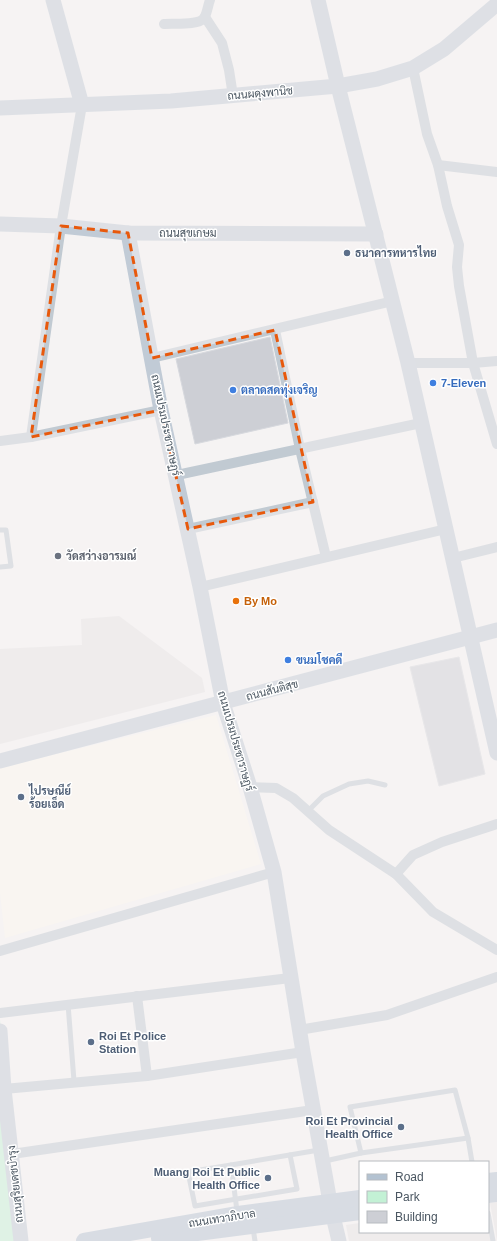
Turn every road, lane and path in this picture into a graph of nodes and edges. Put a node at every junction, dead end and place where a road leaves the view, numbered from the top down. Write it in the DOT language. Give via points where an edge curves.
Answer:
graph roads {
  1 [pos="53,0"];
  2 [pos="210,0"];
  3 [pos="318,0"];
  4 [pos="492,4"];
  5 [pos="205,17"];
  6 [pos="164,24"];
  7 [pos="413,68"];
  8 [pos="338,86"];
  9 [pos="233,96"];
  10 [pos="82,105"];
  11 [pos="0,108"];
  12 [pos="438,165"];
  13 [pos="497,172"];
  14 [pos="0,224"];
  15 [pos="61,226"];
  16 [pos="128,233"];
  17 [pos="376,234"];
  18 [pos="393,301"];
  19 [pos="275,330"];
  20 [pos="152,358"];
  21 [pos="497,360"];
  22 [pos="473,363"];
  23 [pos="408,364"];
  24 [pos="162,410"];
  25 [pos="421,423"];
  26 [pos="31,437"];
  27 [pos="0,441"];
  28 [pos="497,444"];
  29 [pos="300,449"];
  30 [pos="177,475"];
  31 [pos="313,502"];
  32 [pos="188,529"];
  33 [pos="446,529"];
  34 [pos="0,530"];
  35 [pos="497,547"];
  36 [pos="326,556"];
  37 [pos="453,558"];
  38 [pos="0,567"];
  39 [pos="200,587"];
  40 [pos="497,630"];
  41 [pos="470,638"];
  42 [pos="223,703"];
  43 [pos="497,753"];
  44 [pos="0,761"];
  45 [pos="385,785"];
  46 [pos="250,788"];
  47 [pos="308,811"];
  48 [pos="497,824"];
  49 [pos="274,872"];
  50 [pos="396,874"];
  51 [pos="497,950"];
  52 [pos="0,951"];
  53 [pos="497,977"];
  54 [pos="290,978"];
  55 [pos="136,996"];
  56 [pos="68,1004"];
  57 [pos="0,1013"];
  58 [pos="299,1030"];
  59 [pos="0,1031"];
  60 [pos="303,1052"];
  61 [pos="147,1076"];
  62 [pos="74,1081"];
  63 [pos="4,1089"];
  64 [pos="313,1110"];
  65 [pos="468,1138"];
  66 [pos="12,1154"];
  67 [pos="290,1154"];
  68 [pos="361,1154"];
  69 [pos="322,1155"];
  70 [pos="472,1161"];
  71 [pos="231,1165"];
  72 [pos="359,1198"];
  73 [pos="236,1207"];
  74 [pos="332,1209"];
  75 [pos="359,1212"];
  76 [pos="489,1219"];
  77 [pos="254,1234"];
  78 [pos="22,1241"];
  79 [pos="84,1241"];
  80 [pos="142,1241"];
  81 [pos="339,1241"];
  82 [pos="493,1241"];
  1 -- 10 [label="street"];
  2 -- 5 [label="street"];
  3 -- 8 [label="street"];
  4 -- 7 [label="street, ถนนผดุงพานิช" via="444,49"];
  5 -- 6 [label="street" via="192,23"];
  5 -- 9 [label="street" via="222,43"];
  7 -- 8 [label="street, ถนนผดุงพานิช"];
  7 -- 12 [label="street" via="427,134"];
  8 -- 9 [label="street, ถนนผดุงพานิช"];
  8 -- 17 [label="street"];
  9 -- 10 [label="street, ถนนผดุงพานิช"];
  10 -- 11 [label="street, ถนนผดุงพานิช"];
  10 -- 15 [label="street"];
  12 -- 13 [label="street"];
  12 -- 22 [label="street" via="459,245 459,286"];
  14 -- 15 [label="street, ถนนสุขเกษม"];
  15 -- 16 [label="street, ถนนสุขเกษม"];
  15 -- 26 [label="street"];
  16 -- 17 [label="street, ถนนสุขเกษม"];
  16 -- 20 [label="street, ถนนเปรมประชาราษฏร์"];
  17 -- 18 [label="street"];
  18 -- 19 [label="street"];
  18 -- 23 [label="street"];
  19 -- 20 [label="street"];
  19 -- 29 [label="street"];
  20 -- 24 [label="street, ถนนเปรมประชาราษฏร์"];
  21 -- 22 [label="street"];
  22 -- 23 [label="street"];
  22 -- 28 [label="street"];
  23 -- 25 [label="street"];
  24 -- 26 [label="street"];
  24 -- 30 [label="street, ถนนเปรมประชาราษฏร์"];
  25 -- 29 [label="street"];
  25 -- 33 [label="street"];
  26 -- 27 [label="street"];
  29 -- 30 [label="street"];
  29 -- 31 [label="street"];
  30 -- 32 [label="street, ถนนเปรมประชาราษฏร์"];
  31 -- 32 [label="street"];
  31 -- 36 [label="street"];
  32 -- 39 [label="street, ถนนเปรมประชาราษฏร์"];
  33 -- 36 [label="street"];
  33 -- 37 [label="street"];
  34 -- 38 [label="lane" via="6,530 11,566"];
  35 -- 37 [label="street"];
  36 -- 39 [label="street"];
  37 -- 41 [label="street"];
  39 -- 42 [label="street, ถนนเปรมประชาราษฏร์"];
  40 -- 41 [label="street, ถนนสันติสุข"];
  41 -- 42 [label="street, ถนนสันติสุข"];
  41 -- 43 [label="street"];
  42 -- 44 [label="street, ถนนสันติสุข"];
  42 -- 46 [label="street, ถนนเปรมประชาราษฏร์"];
  45 -- 47 [label="lane" via="368,781 350,784 324,796"];
  46 -- 47 [label="street" via="276,788"];
  46 -- 49 [label="street, ถนนเปรมประชาราษฏร์"];
  47 -- 50 [label="street" via="329,830"];
  48 -- 50 [label="street" via="442,842 413,855"];
  49 -- 52 [label="street"];
  49 -- 54 [label="street, ถนนเปรมประชาราษฏร์"];
  50 -- 51 [label="street" via="434,912"];
  53 -- 58 [label="street" via="387,1015"];
  54 -- 55 [label="street"];
  54 -- 58 [label="street, ถนนเปรมประชาราษฏร์"];
  55 -- 56 [label="street"];
  55 -- 61 [label="street"];
  56 -- 57 [label="street"];
  56 -- 62 [label="lane"];
  58 -- 60 [label="street, ถนนเปรมประชาราษฏร์"];
  59 -- 63 [label="street, ถนนสุริยเดชบำรุง"];
  60 -- 61 [label="street"];
  60 -- 64 [label="street, ถนนเปรมประชาราษฏร์"];
  61 -- 62 [label="street"];
  62 -- 63 [label="street"];
  63 -- 66 [label="street, ถนนสุริยเดชบำรุง"];
  64 -- 66 [label="street"];
  64 -- 69 [label="street, ถนนเปรมประชาราษฏร์"];
  65 -- 68 [label="lane"];
  65 -- 68 [label="lane" via="456,1090 350,1107"];
  65 -- 70 [label="lane"];
  66 -- 78 [label="street, ถนนสุริยเดชบำรุง"];
  67 -- 69 [label="lane"];
  67 -- 71 [label="lane"];
  67 -- 73 [label="lane" via="297,1189"];
  68 -- 69 [label="lane"];
  69 -- 74 [label="street, ถนนเปรมประชาราษฏร์"];
  71 -- 73 [label="lane"];
  71 -- 73 [label="lane" via="188,1172 195,1206"];
  72 -- 74 [label="main road, ถนนเทวาภิบาล"];
  73 -- 74 [label="main road, ถนนเทวาภิบาล"];
  73 -- 79 [label="main road, ถนนเทวาภิบาล"];
  74 -- 75 [label="main road, ถนนเทวาภิบาล"];
  74 -- 77 [label="main road, ถนนเทวาภิบาล"];
  74 -- 81 [label="street, ถนนเปรมประชาราษฏร์"];
  76 -- 82 [label="lane"];
  77 -- 80 [label="main road, ถนนเทวาภิบาล"];
}
